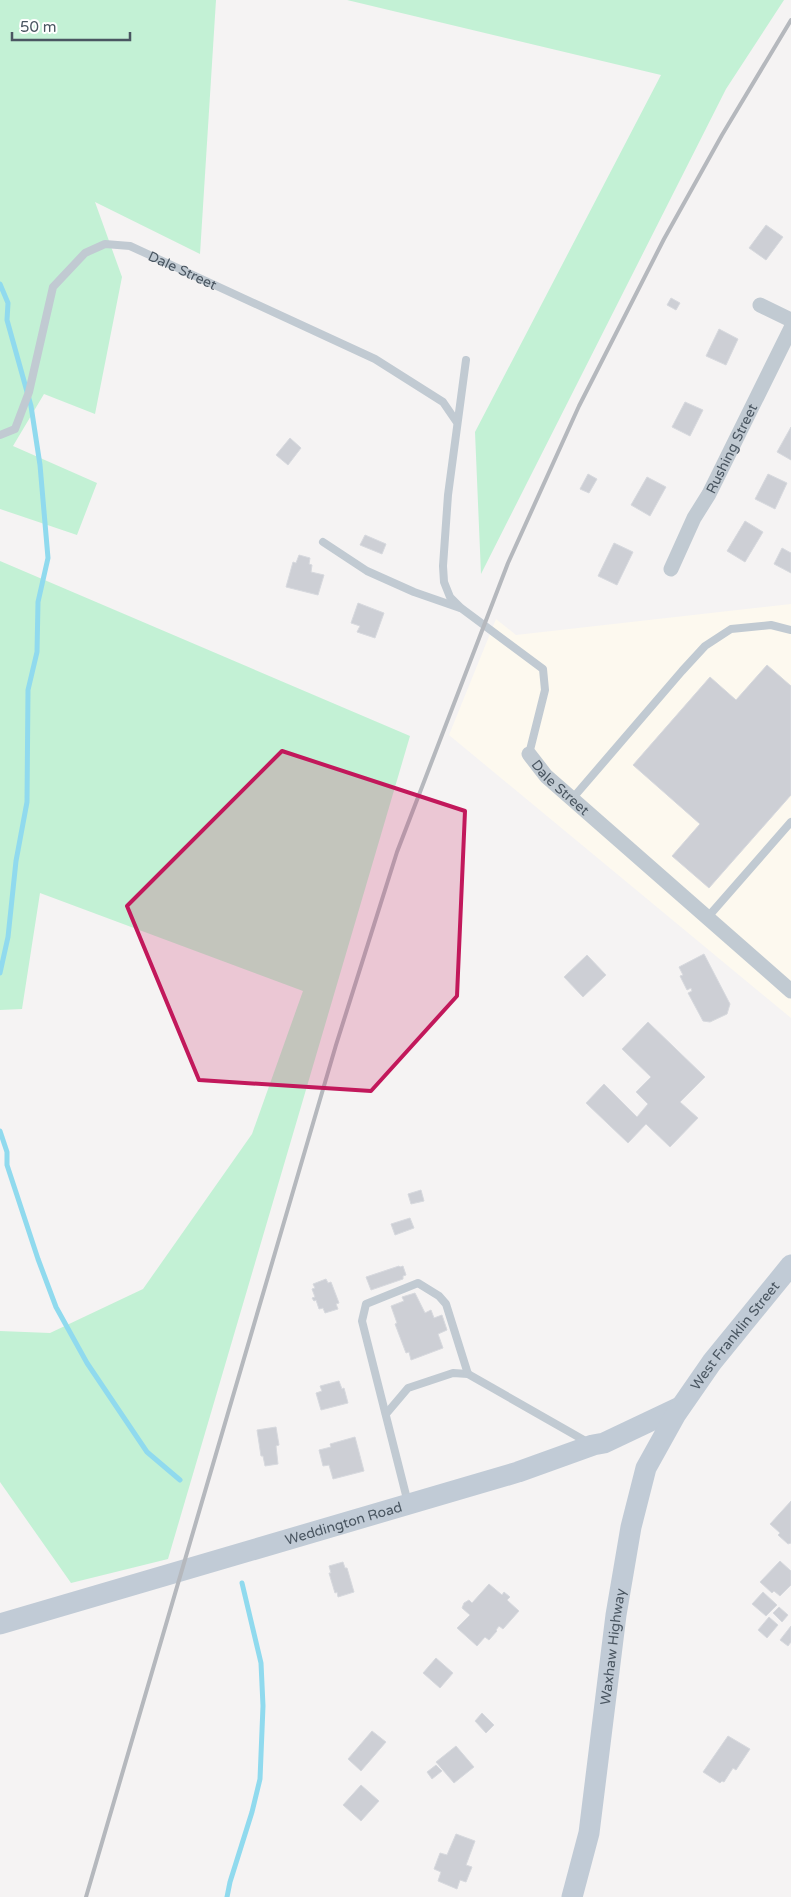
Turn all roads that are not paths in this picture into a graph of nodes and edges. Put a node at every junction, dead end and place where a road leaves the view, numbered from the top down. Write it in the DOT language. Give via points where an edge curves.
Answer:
graph roads {
  1 [pos="760,305"];
  2 [pos="791,320"];
  3 [pos="791,328"];
  4 [pos="466,360"];
  5 [pos="456,422"];
  6 [pos="0,435"];
  7 [pos="323,542"];
  8 [pos="671,569"];
  9 [pos="462,608"];
  10 [pos="791,630"];
  11 [pos="529,754"];
  12 [pos="572,799"];
  13 [pos="791,822"];
  14 [pos="707,918"];
  15 [pos="791,991"];
  16 [pos="791,1264"];
  17 [pos="468,1374"];
  18 [pos="680,1407"];
  19 [pos="386,1414"];
  20 [pos="593,1445"];
  21 [pos="408,1505"];
  22 [pos="0,1624"];
  23 [pos="572,1896"];
  1 -- 2 [label="street"];
  3 -- 8 [label="street, Rushing Street"];
  4 -- 5 [label="lane, Dale Street"];
  5 -- 6 [label="lane, Dale Street" via="443,402 375,359 130,246 105,244 85,253 54,287 29,392 15,429"];
  5 -- 9 [label="lane, Dale Street" via="443,566 444,582 450,597"];
  7 -- 9 [label="lane" via="367,572"];
  9 -- 11 [label="lane, Dale Street" via="543,669 545,690"];
  10 -- 12 [label="lane" via="771,625 731,629 706,646"];
  11 -- 12 [label="street, Dale Street" via="546,776"];
  12 -- 14 [label="street, Dale Street"];
  13 -- 14 [label="lane"];
  14 -- 15 [label="street, Dale Street"];
  16 -- 18 [label="main road, West Franklin Street"];
  17 -- 19 [label="lane" via="453,1373 408,1388"];
  17 -- 19 [label="lane" via="446,1304 425,1286 418,1284 366,1304 362,1321"];
  17 -- 20 [label="lane"];
  18 -- 20 [label="main road, Weddington Road" via="604,1443"];
  18 -- 23 [label="main road, Waxhaw Highway" via="646,1468 631,1527 616,1615 588,1833"];
  19 -- 21 [label="lane"];
  20 -- 21 [label="main road, Weddington Road" via="518,1472"];
  21 -- 22 [label="main road, Weddington Road"];
}
